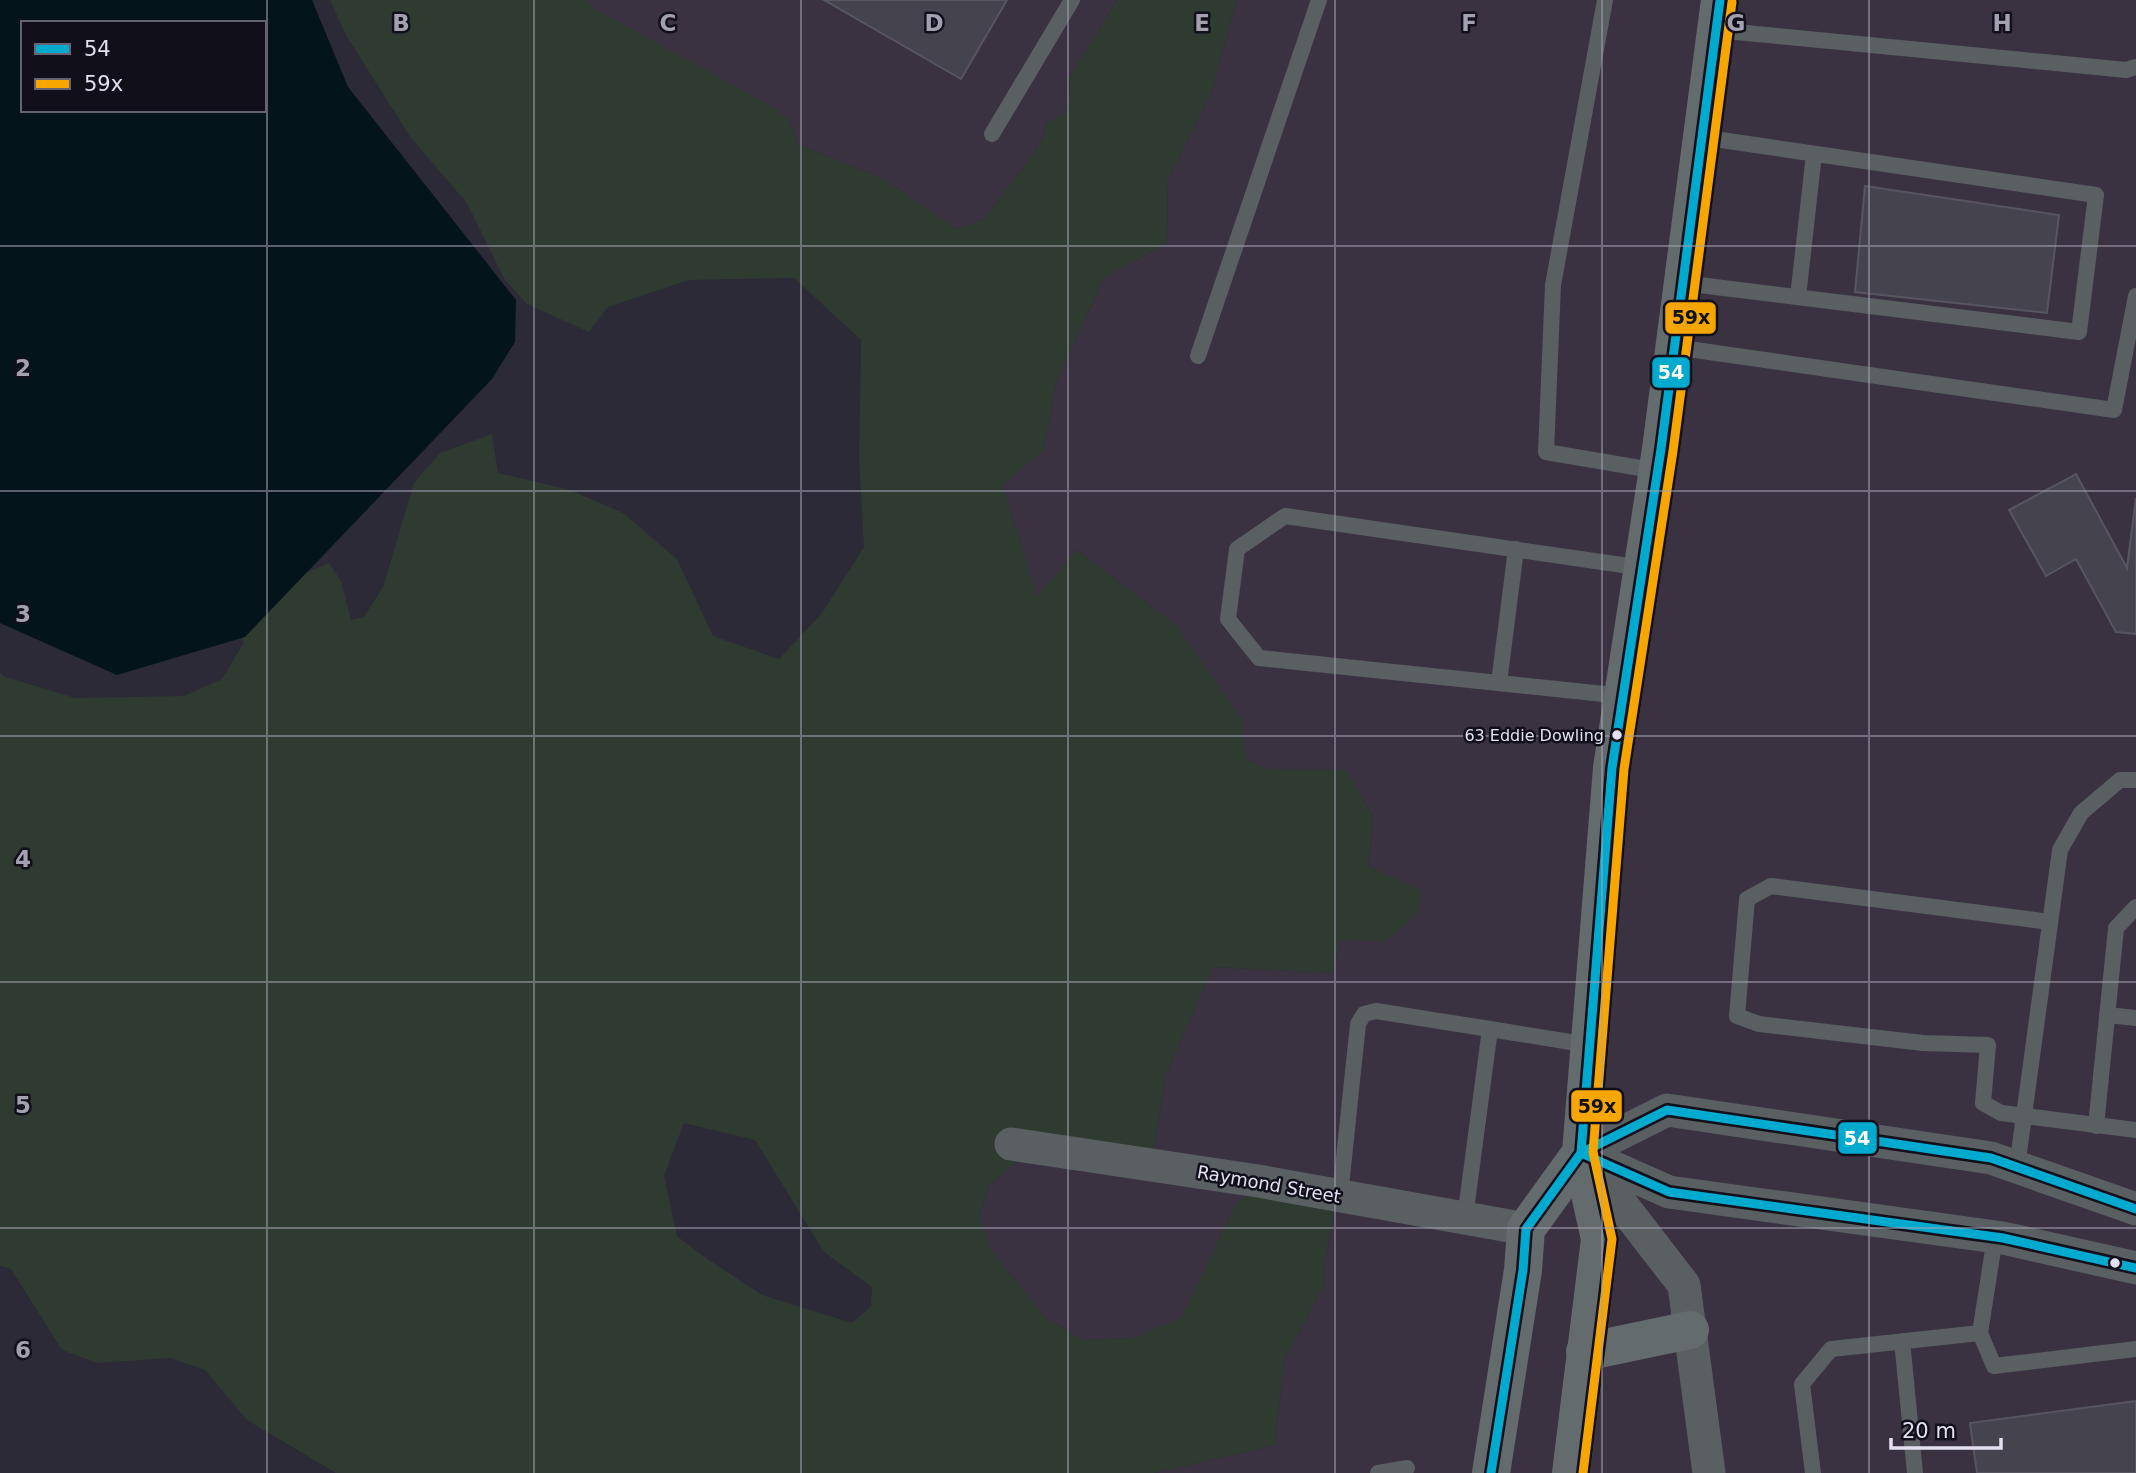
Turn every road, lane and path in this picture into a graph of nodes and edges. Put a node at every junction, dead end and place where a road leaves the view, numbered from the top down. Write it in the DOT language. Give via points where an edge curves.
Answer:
graph roads {
  1 [pos="1072,0"];
  2 [pos="1319,0"];
  3 [pos="1605,0"];
  4 [pos="1718,15"];
  5 [pos="2136,67"];
  6 [pos="992,134"];
  7 [pos="1702,137"];
  8 [pos="1814,154"];
  9 [pos="1682,283"];
  10 [pos="2136,296"];
  11 [pos="1798,298"];
  12 [pos="1674,347"];
  13 [pos="1198,356"];
  14 [pos="1658,471"];
  15 [pos="1516,549"];
  16 [pos="1643,568"];
  17 [pos="1499,683"];
  18 [pos="1623,696"];
  19 [pos="2136,780"];
  20 [pos="2136,907"];
  21 [pos="2050,922"];
  22 [pos="2107,1015"];
  23 [pos="2136,1018"];
  24 [pos="1490,1029"];
  25 [pos="1590,1045"];
  26 [pos="2025,1116"];
  27 [pos="2095,1126"];
  28 [pos="2136,1130"];
  29 [pos="1011,1144"];
  30 [pos="1581,1153"];
  31 [pos="2017,1167"];
  32 [pos="1340,1196"];
  33 [pos="2136,1209"];
  34 [pos="1465,1218"];
  35 [pos="1526,1229"];
  36 [pos="1995,1237"];
  37 [pos="2136,1268"];
  38 [pos="1690,1330"];
  39 [pos="1980,1333"];
  40 [pos="1902,1341"];
  41 [pos="2136,1349"];
  42 [pos="1586,1352"];
  43 [pos="1407,1468"];
  44 [pos="1378,1473"];
  45 [pos="1491,1473"];
  46 [pos="1571,1473"];
  47 [pos="1709,1473"];
  48 [pos="1813,1473"];
  49 [pos="1915,1473"];
  1 -- 6 [label="lane"];
  2 -- 13 [label="lane"];
  3 -- 14 [label="lane" via="1553,285 1546,452"];
  4 -- 5 [label="lane" via="2126,70"];
  4 -- 7 [label="main road"];
  7 -- 8 [label="lane"];
  7 -- 9 [label="main road"];
  8 -- 11 [label="lane"];
  8 -- 11 [label="lane" via="2096,195 2079,332"];
  9 -- 11 [label="lane"];
  9 -- 12 [label="main road"];
  10 -- 12 [label="lane" via="2113,410"];
  12 -- 14 [label="main road"];
  14 -- 16 [label="main road"];
  15 -- 16 [label="lane"];
  15 -- 17 [label="lane"];
  15 -- 17 [label="lane" via="1285,516 1237,549 1235,561 1228,619 1259,657"];
  16 -- 18 [label="main road"];
  17 -- 18 [label="lane"];
  18 -- 25 [label="main road" via="1612,768"];
  19 -- 21 [label="lane" via="2120,780 2081,813 2060,850"];
  20 -- 22 [label="lane" via="2116,928"];
  21 -- 26 [label="lane"];
  21 -- 26 [label="lane" via="1771,886 1747,899 1737,1016 1759,1024 1923,1043 1988,1045 1983,1103 2001,1113"];
  22 -- 23 [label="lane"];
  22 -- 27 [label="lane"];
  24 -- 25 [label="lane"];
  24 -- 32 [label="lane" via="1377,1012 1364,1014 1358,1024"];
  24 -- 34 [label="lane"];
  25 -- 30 [label="main road"];
  26 -- 27 [label="lane"];
  26 -- 31 [label="lane"];
  27 -- 28 [label="lane"];
  29 -- 32 [label="street, Raymond Street"];
  30 -- 31 [label="street" via="1667,1110 1991,1158"];
  30 -- 35 [label="main road"];
  30 -- 36 [label="street" via="1669,1192"];
  30 -- 38 [label="street" via="1684,1285"];
  30 -- 42 [label="main road" via="1600,1239"];
  31 -- 33 [label="street"];
  32 -- 34 [label="street, Raymond Street"];
  34 -- 35 [label="street, Raymond Street"];
  35 -- 45 [label="main road"];
  36 -- 37 [label="street"];
  36 -- 39 [label="lane"];
  38 -- 42 [label="main road"];
  38 -- 47 [label="street"];
  39 -- 40 [label="lane"];
  39 -- 41 [label="lane" via="1994,1366"];
  40 -- 48 [label="lane" via="1831,1349 1802,1384"];
  40 -- 49 [label="lane"];
  42 -- 46 [label="main road"];
  43 -- 44 [label="lane"];
}
